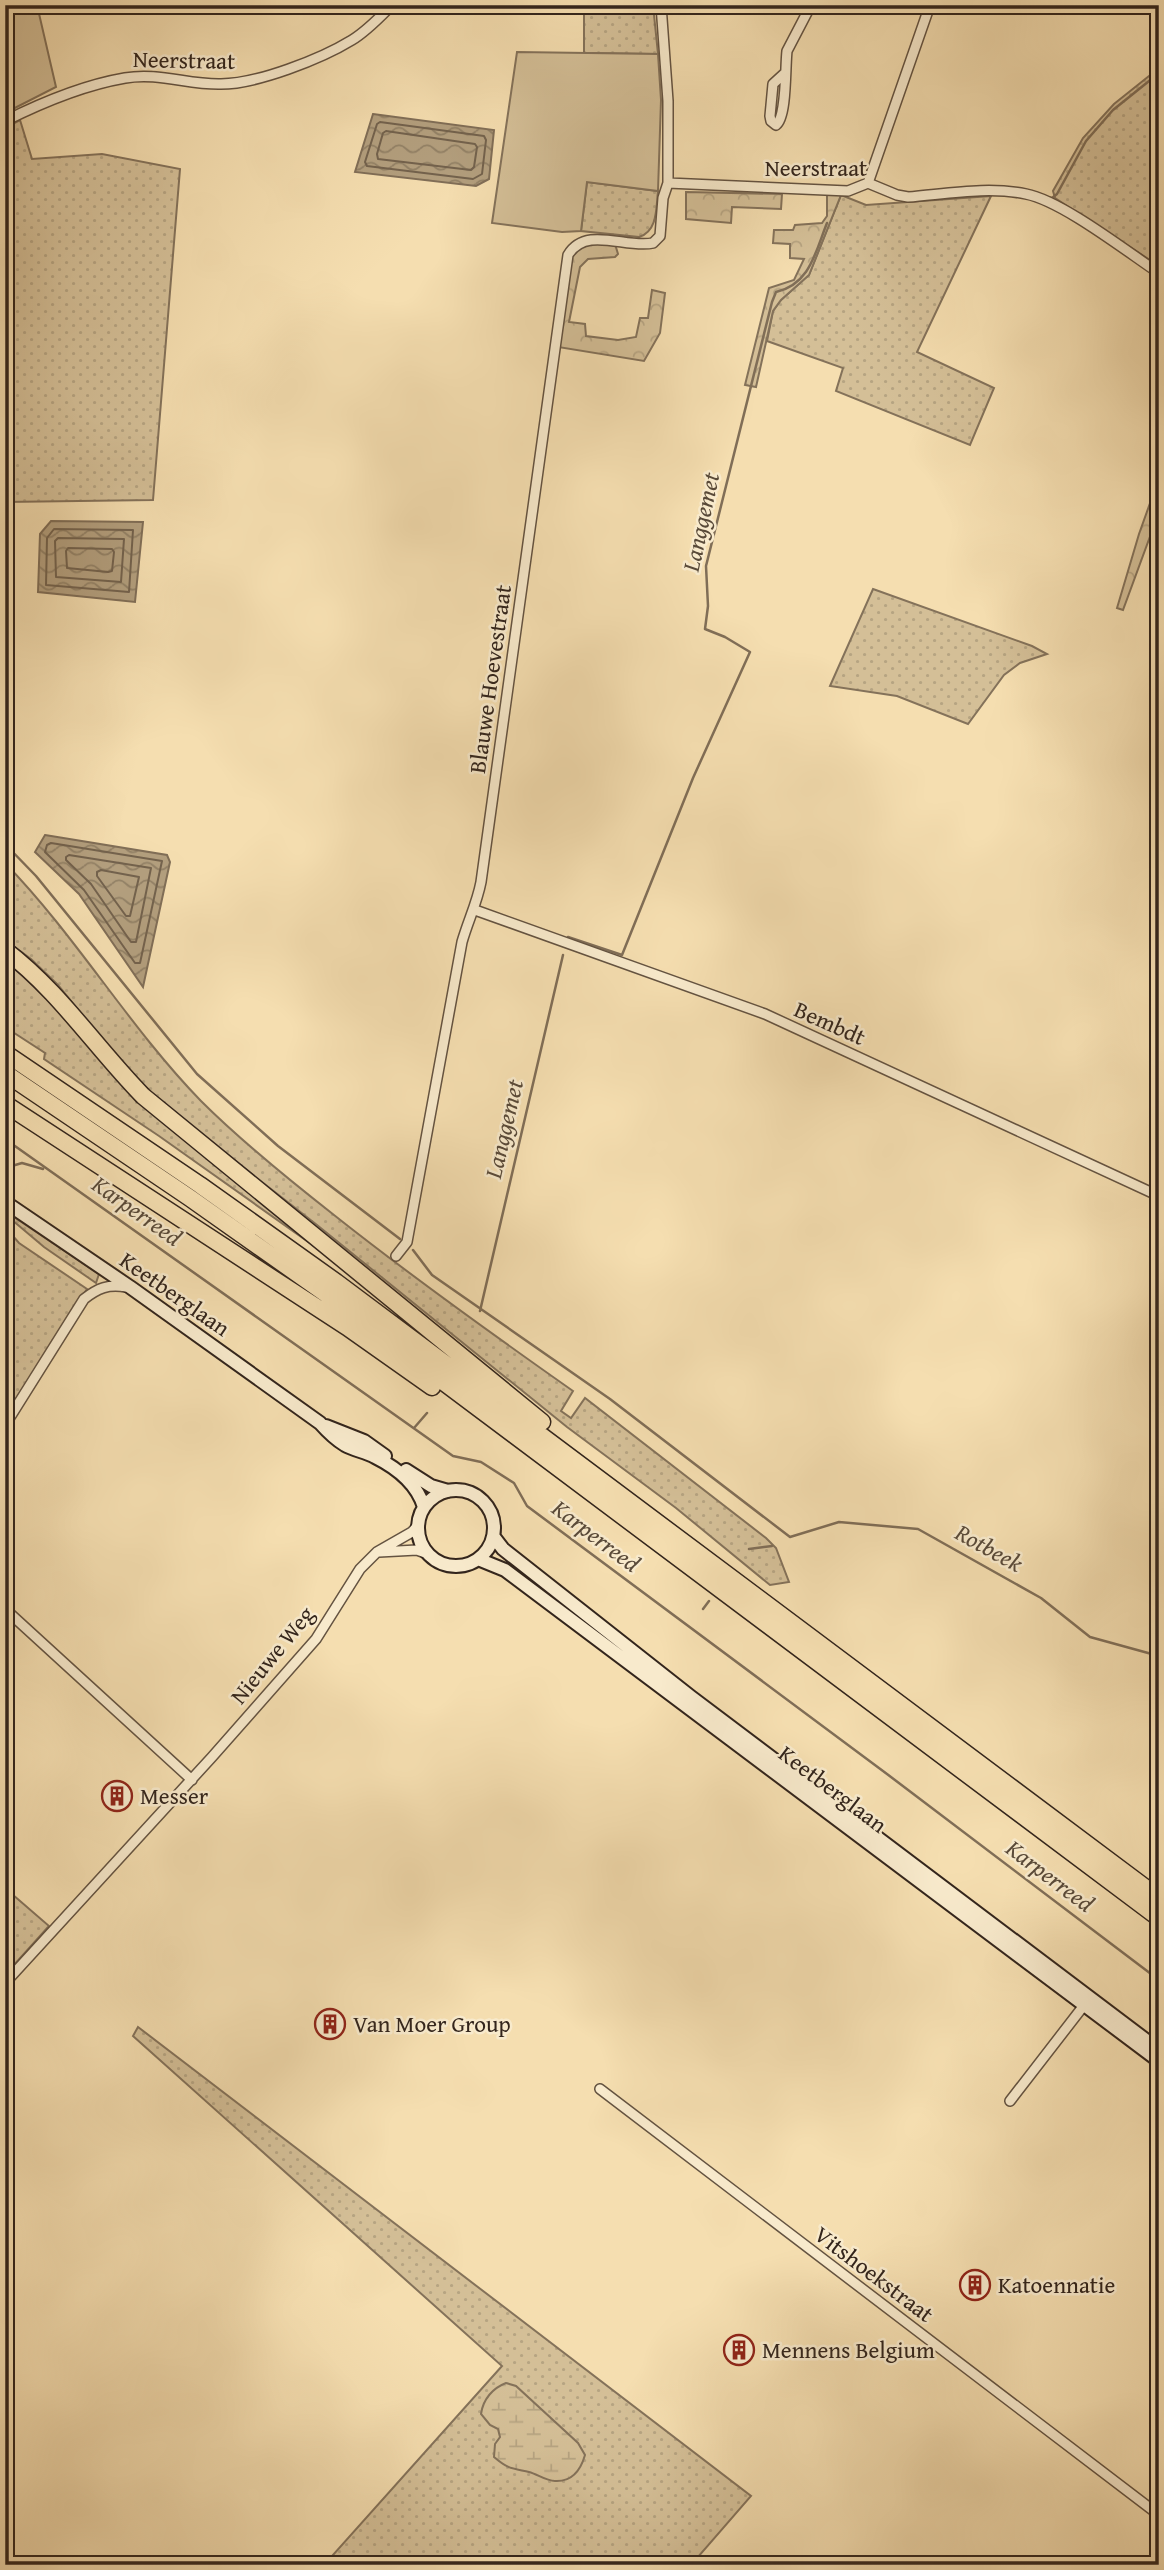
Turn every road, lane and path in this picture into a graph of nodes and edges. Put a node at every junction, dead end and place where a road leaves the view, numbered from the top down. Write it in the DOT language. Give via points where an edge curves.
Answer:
graph roads {
  1 [pos="392,5"];
  2 [pos="661,5"];
  3 [pos="811,5"];
  4 [pos="930,5"];
  5 [pos="785,73"];
  6 [pos="5,121"];
  7 [pos="668,183"];
  8 [pos="868,183"];
  9 [pos="1159,273"];
  10 [pos="475,910"];
  11 [pos="5,950"];
  12 [pos="5,1053"];
  13 [pos="5,1073"];
  14 [pos="5,1104"];
  15 [pos="1159,1196"];
  16 [pos="5,1202"];
  17 [pos="396,1256"];
  18 [pos="130,1287"];
  19 [pos="463,1397"];
  20 [pos="320,1423"];
  21 [pos="5,1425"];
  22 [pos="553,1443"];
  23 [pos="448,1491"];
  24 [pos="424,1507"];
  25 [pos="418,1525"];
  26 [pos="493,1536"];
  27 [pos="377,1552"];
  28 [pos="428,1554"];
  29 [pos="478,1559"];
  30 [pos="5,1609"];
  31 [pos="192,1780"];
  32 [pos="1159,1898"];
  33 [pos="1159,1918"];
  34 [pos="5,1983"];
  35 [pos="1085,2004"];
  36 [pos="1159,2050"];
  37 [pos="1159,2061"];
  38 [pos="600,2089"];
  39 [pos="1010,2101"];
  40 [pos="1159,2515"];
  1 -- 6 [label="street, Neerstraat" via="372,26 332,52 262,77 222,84 127,78 63,95"];
  2 -- 7 [label="street"];
  3 -- 5 [label="street" via="787,51"];
  4 -- 8 [label="street"];
  5 -- 5 [label="street" via="782,117 776,125 771,121 773,84"];
  7 -- 8 [label="street, Neerstraat" via="848,191"];
  7 -- 10 [label="street, Blauwe Hoevestraat" via="660,236 653,243 589,240 579,242 568,255"];
  8 -- 9 [label="street, Neerstraat" via="908,197 990,191 1029,194 1053,204"];
  10 -- 15 [label="street, Bembdt" via="765,1014"];
  10 -- 17 [label="street, Blauwe Hoevestraat" via="462,942 407,1242"];
  11 -- 22 [label="highway" via="55,995 143,1096 542,1423"];
  12 -- 22 [label="highway" via="200,1185"];
  13 -- 19 [label="highway" via="315,1286"];
  14 -- 19 [label="highway" via="435,1389"];
  16 -- 18 [label="main road, Keetberglaan"];
  18 -- 20 [label="main road, Keetberglaan"];
  18 -- 21 [label="street" via="98,1288 84,1299"];
  19 -- 33 [label="highway"];
  20 -- 23 [label="main road, Keetberglaan" via="364,1441 422,1480"];
  20 -- 24 [label="main road, Keetberglaan" via="348,1447 377,1458 411,1482"];
  22 -- 32 [label="highway"];
  23 -- 24 [label="main road"];
  23 -- 26 [label="main road" via="470,1493 483,1501 492,1517"];
  24 -- 25 [label="main road"];
  25 -- 27 [label="street, Nieuwe Weg"];
  25 -- 28 [label="main road"];
  26 -- 29 [label="main road"];
  26 -- 36 [label="main road, Keetberglaan" via="605,1632"];
  27 -- 28 [label="street" via="417,1550"];
  27 -- 31 [label="street, Nieuwe Weg" via="360,1569 316,1639"];
  28 -- 29 [label="main road" via="454,1566"];
  29 -- 35 [label="main road, Keetberglaan" via="505,1570"];
  30 -- 31 [label="street"];
  31 -- 34 [label="street, Nieuwe Weg"];
  35 -- 37 [label="main road, Keetberglaan"];
  35 -- 39 [label="street"];
  38 -- 40 [label="street, Vitshoekstraat"];
}
